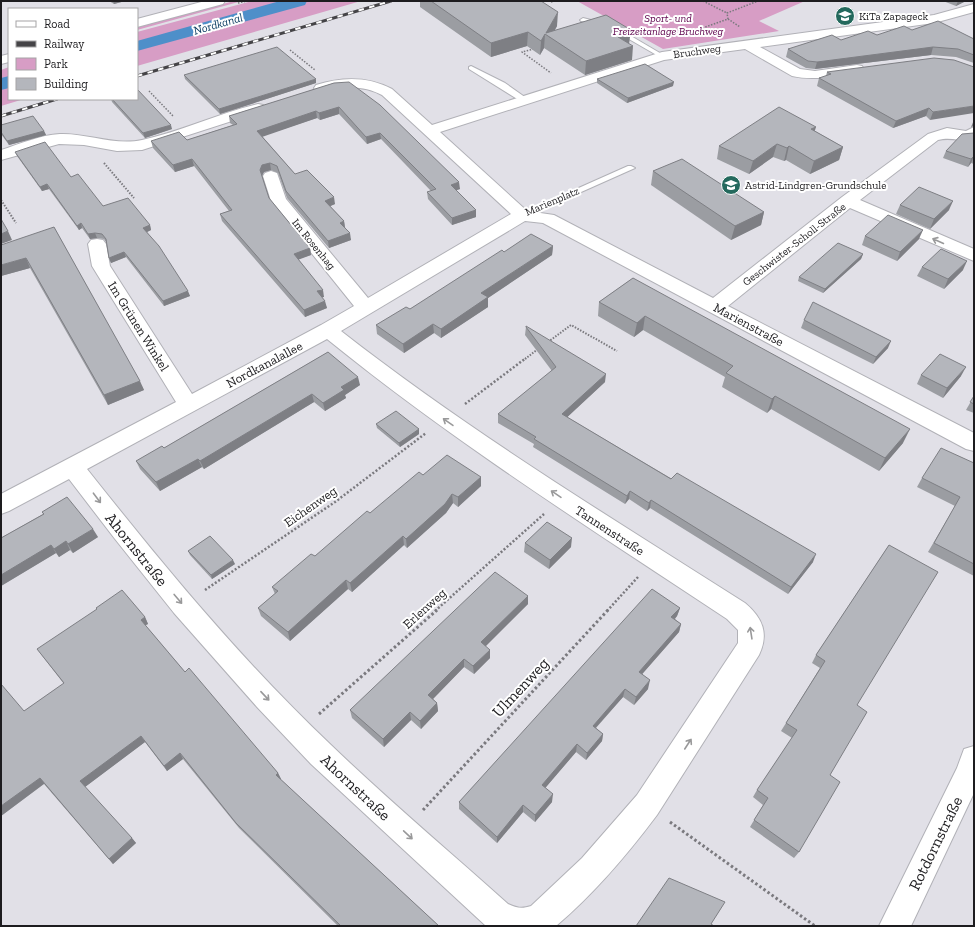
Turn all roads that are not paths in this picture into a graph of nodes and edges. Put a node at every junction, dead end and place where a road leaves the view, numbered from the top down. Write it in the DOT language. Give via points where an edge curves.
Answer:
graph roads {
  1 [pos="219,1"];
  2 [pos="972,11"];
  3 [pos="583,20"];
  4 [pos="138,23"];
  5 [pos="746,44"];
  6 [pos="662,56"];
  7 [pos="471,68"];
  8 [pos="869,68"];
  9 [pos="304,93"];
  10 [pos="525,100"];
  11 [pos="268,104"];
  12 [pos="429,131"];
  13 [pos="973,135"];
  14 [pos="1,155"];
  15 [pos="631,168"];
  16 [pos="270,176"];
  17 [pos="848,201"];
  18 [pos="522,215"];
  19 [pos="97,244"];
  20 [pos="974,256"];
  21 [pos="715,306"];
  22 [pos="366,308"];
  23 [pos="328,330"];
  24 [pos="188,404"];
  25 [pos="974,443"];
  26 [pos="73,467"];
  27 [pos="1,505"];
  28 [pos="974,759"];
  29 [pos="667,777"];
  30 [pos="895,926"];
  1 -- 4 [label="street"];
  2 -- 5 [label="street, Bruchweg" via="934,19"];
  3 -- 6 [label="lane" via="610,26"];
  5 -- 6 [label="street, Bruchweg"];
  5 -- 8 [label="street" via="791,71 802,74 815,75"];
  6 -- 10 [label="street, Bruchweg"];
  7 -- 10 [label="lane"];
  9 -- 12 [label="street, Marienplatz" via="333,84 360,83 383,90"];
  10 -- 12 [label="street, Bruchweg"];
  11 -- 14 [label="street" via="188,131 133,146 110,146 84,140 51,140"];
  12 -- 18 [label="street, Marienplatz"];
  13 -- 17 [label="street, Geschwister-Scholl-Straße" via="947,133 933,137"];
  15 -- 18 [label="lane, Marienplatz"];
  16 -- 22 [label="street, Im Rosenhag" via="278,200"];
  20 -- 17 [label="street, one-way"];
  17 -- 21 [label="street, Geschwister-Scholl-Straße"];
  18 -- 21 [label="street, Marienstraße" via="548,219"];
  18 -- 22 [label="street, Nordkanalallee"];
  19 -- 24 [label="street, Im Grünen Winkel" via="101,266"];
  21 -- 25 [label="street, Marienstraße"];
  22 -- 23 [label="street, Nordkanalallee"];
  23 -- 24 [label="street, Nordkanalallee"];
  29 -- 23 [label="street, Tannenstraße, one-way" via="750,648 751,628 742,617 444,419 374,369"];
  24 -- 26 [label="street, Nordkanalallee"];
  26 -- 27 [label="street, Nordkanalallee"];
  26 -- 29 [label="street, Ahornstraße, one-way" via="183,605 299,732 489,910 506,920 524,924 538,920 558,904 630,828"];
  28 -- 30 [label="street, Rotdornstraße" via="970,773"];
}
